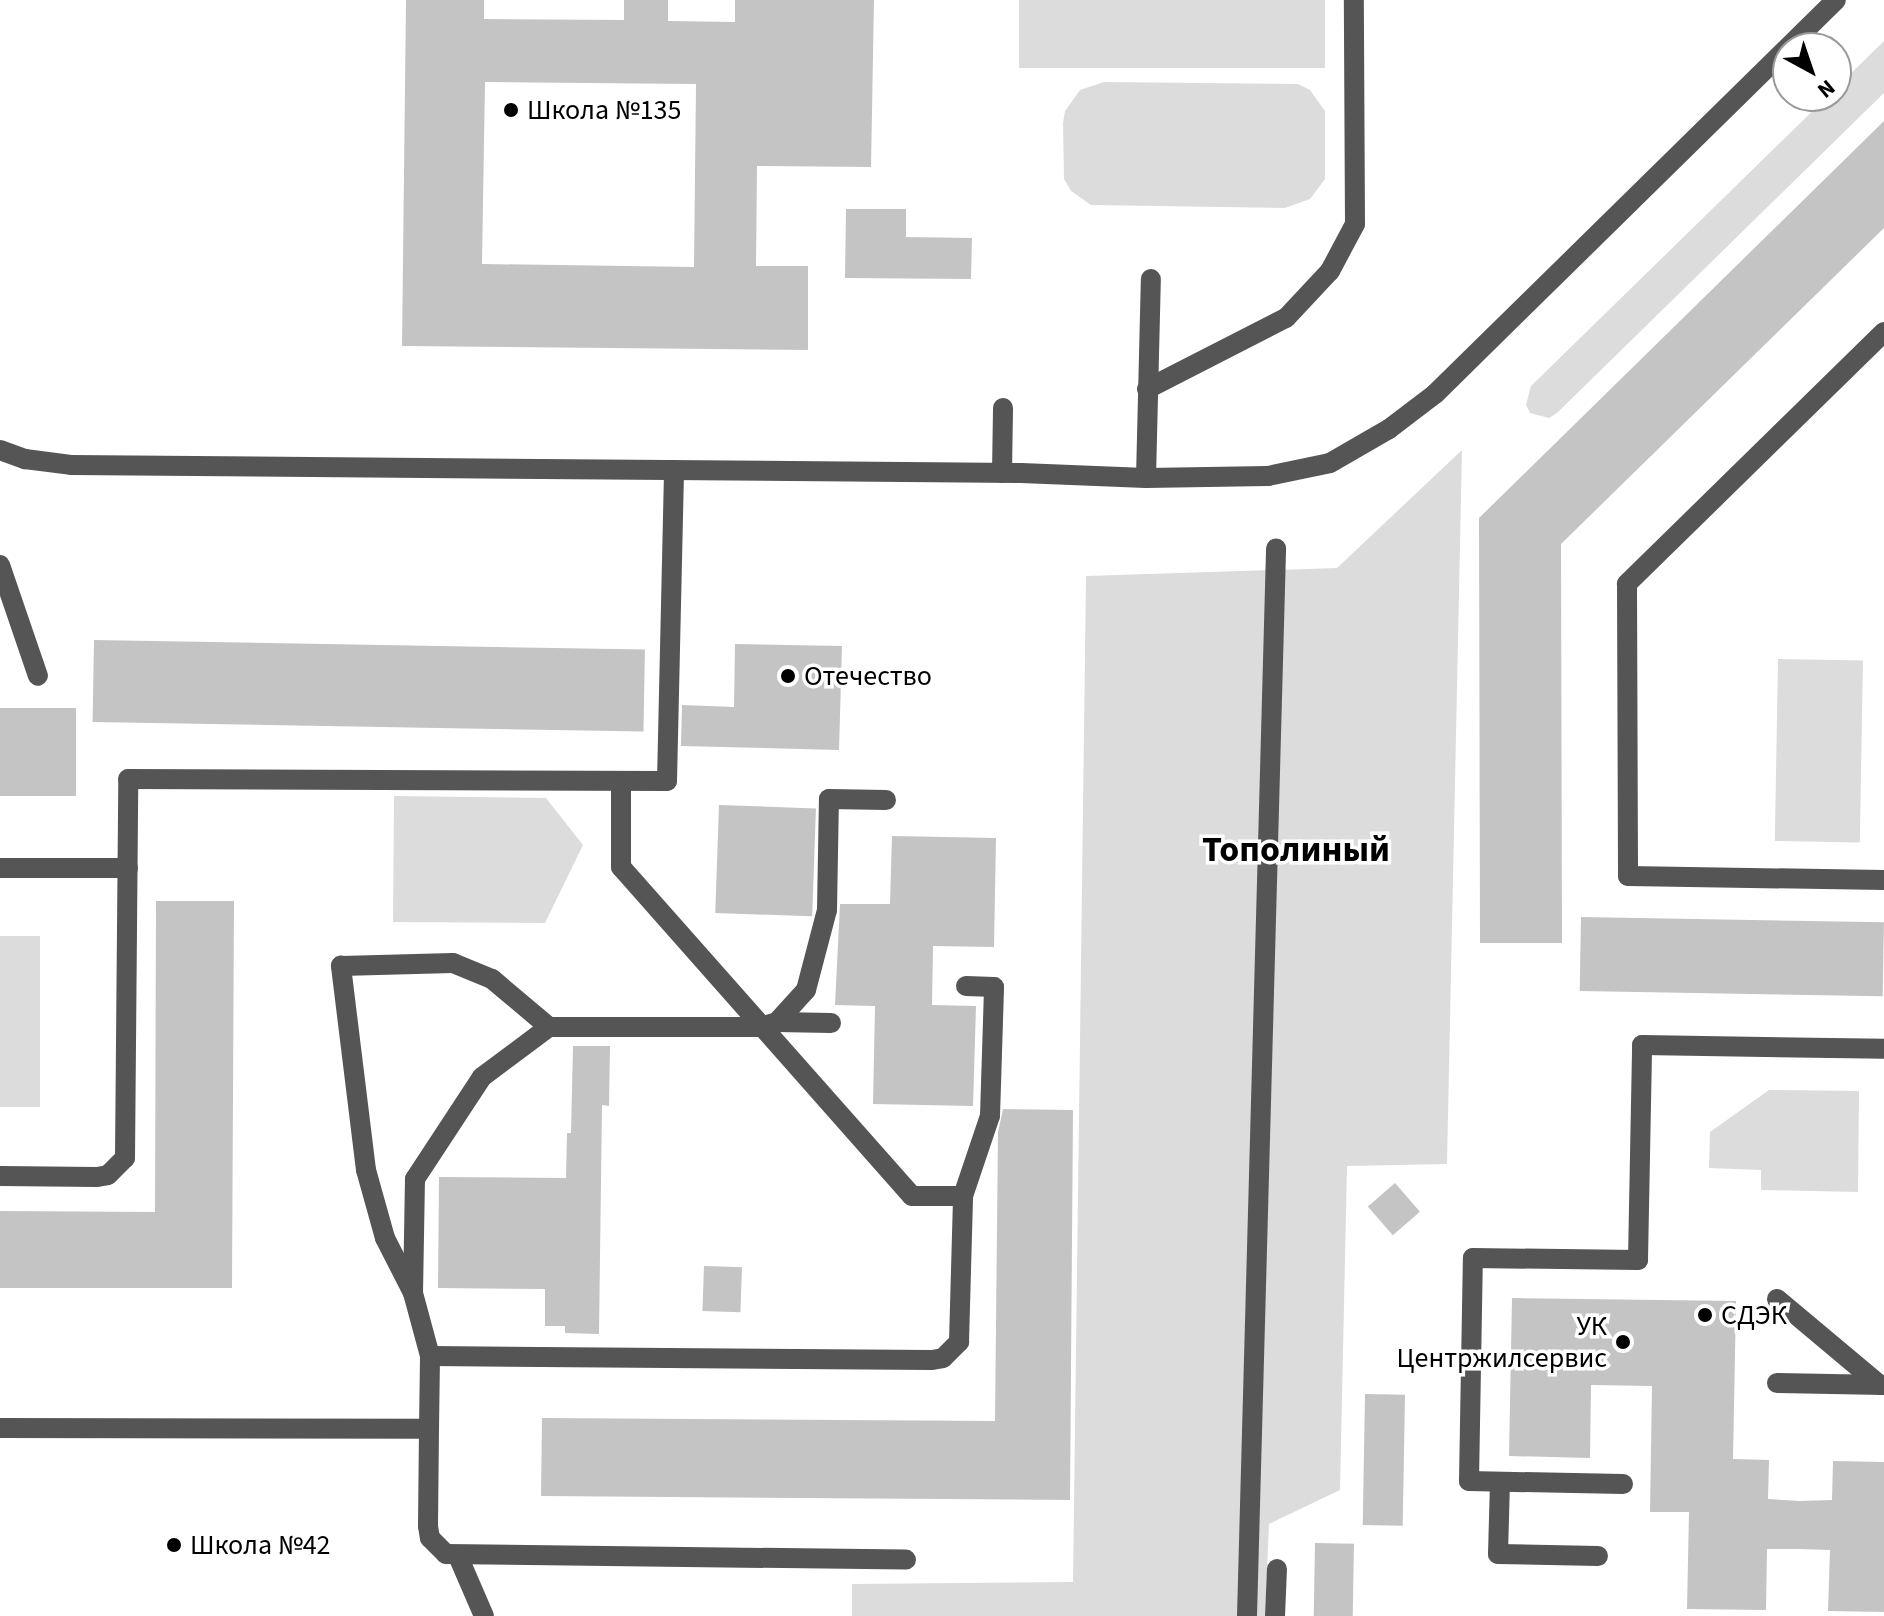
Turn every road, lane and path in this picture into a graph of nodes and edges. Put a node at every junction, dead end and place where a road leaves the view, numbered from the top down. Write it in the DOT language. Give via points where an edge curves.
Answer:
graph roads {
  1 [pos="1354,0"];
  2 [pos="1833,1"];
  3 [pos="1151,279"];
  4 [pos="1884,332"];
  5 [pos="1147,389"];
  6 [pos="1003,408"];
  7 [pos="0,450"];
  8 [pos="674,470"];
  9 [pos="1002,473"];
  10 [pos="1146,478"];
  11 [pos="1276,548"];
  12 [pos="0,565"];
  13 [pos="38,676"];
  14 [pos="621,781"];
  15 [pos="886,800"];
  16 [pos="0,868"];
  17 [pos="128,868"];
  18 [pos="1884,880"];
  19 [pos="966,986"];
  20 [pos="831,1023"];
  21 [pos="769,1024"];
  22 [pos="549,1027"];
  23 [pos="1884,1049"];
  24 [pos="0,1176"];
  25 [pos="963,1196"];
  26 [pos="413,1293"];
  27 [pos="1777,1299"];
  28 [pos="430,1356"];
  29 [pos="1777,1383"];
  30 [pos="1882,1385"];
  31 [pos="0,1428"];
  32 [pos="429,1429"];
  33 [pos="1500,1482"];
  34 [pos="1623,1484"];
  35 [pos="458,1556"];
  36 [pos="1598,1556"];
  37 [pos="906,1560"];
  38 [pos="1277,1569"];
  39 [pos="484,1616"];
  40 [pos="1247,1616"];
  41 [pos="1275,1616"];
  1 -- 5 [label="street" via="1355,224 1336,259 1286,318"];
  2 -- 10 [label="street" via="1435,394 1389,429 1330,463 1268,476"];
  3 -- 5 [label="street"];
  4 -- 18 [label="street" via="1627,584 1628,876"];
  5 -- 10 [label="street"];
  6 -- 9 [label="street"];
  7 -- 8 [label="street" via="71,465"];
  8 -- 9 [label="street"];
  8 -- 14 [label="street" via="667,781"];
  9 -- 10 [label="street"];
  11 -- 40 [label="street"];
  12 -- 13 [label="street"];
  14 -- 17 [label="street" via="128,779"];
  14 -- 21 [label="street" via="621,867"];
  15 -- 21 [label="street" via="829,799 827,910 806,990"];
  16 -- 17 [label="street"];
  17 -- 24 [label="street" via="125,1158 108,1175 97,1177"];
  19 -- 25 [label="street" via="994,987 990,1116"];
  20 -- 21 [label="street"];
  21 -- 22 [label="street"];
  21 -- 25 [label="street" via="912,1196"];
  22 -- 26 [label="street" via="482,1077 415,1179"];
  22 -- 26 [label="street" via="492,979 453,963 341,966 366,1170 385,1238"];
  23 -- 33 [label="street" via="1642,1045 1638,1260 1473,1258 1469,1481"];
  25 -- 28 [label="street" via="962,1331 953,1352 943,1358"];
  26 -- 28 [label="street"];
  27 -- 30 [label="street"];
  28 -- 32 [label="street"];
  29 -- 30 [label="street"];
  31 -- 32 [label="street"];
  32 -- 35 [label="street" via="428,1526 437,1547"];
  33 -- 34 [label="street"];
  33 -- 36 [label="street" via="1498,1554"];
  35 -- 37 [label="street"];
  35 -- 39 [label="street"];
  38 -- 41 [label="street"];
}
